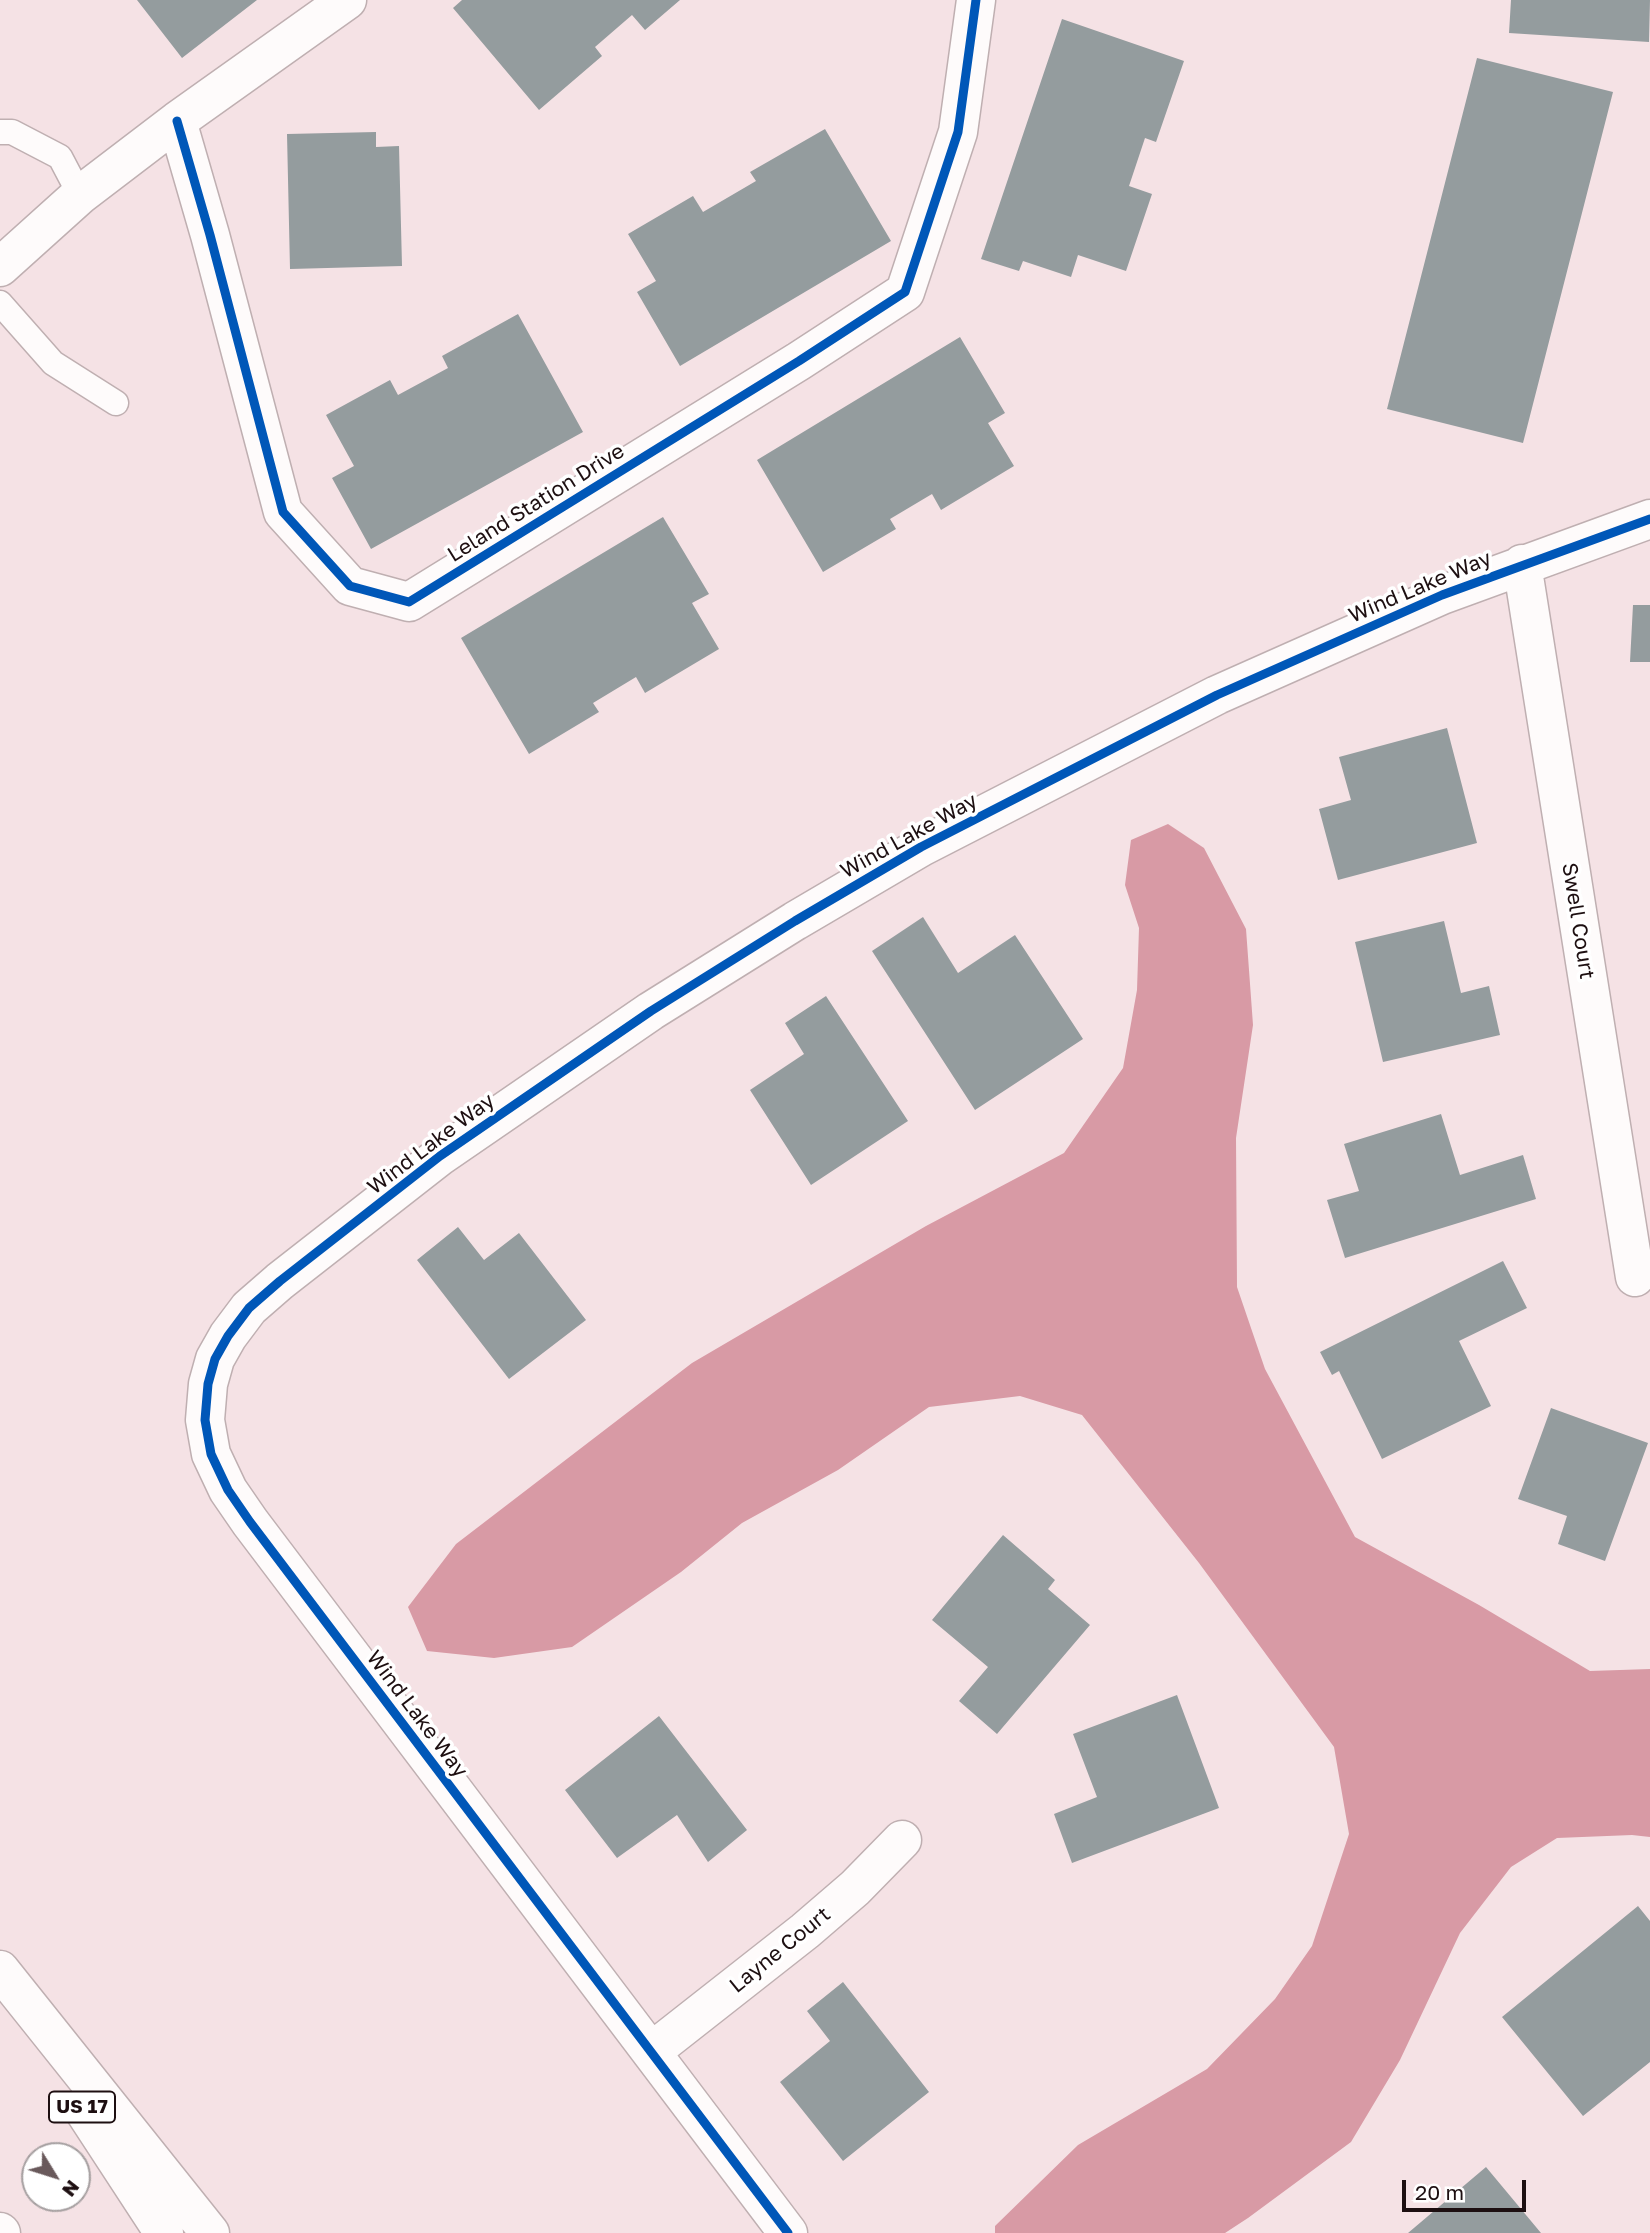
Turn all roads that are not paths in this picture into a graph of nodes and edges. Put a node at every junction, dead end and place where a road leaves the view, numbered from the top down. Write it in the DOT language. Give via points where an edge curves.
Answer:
graph roads {
  1 [pos="347,0"];
  2 [pos="976,0"];
  3 [pos="177,121"];
  4 [pos="0,132"];
  5 [pos="80,195"];
  6 [pos="0,267"];
  7 [pos="0,303"];
  8 [pos="116,403"];
  9 [pos="1650,519"];
  10 [pos="1522,564"];
  11 [pos="1635,1278"];
  12 [pos="902,1840"];
  13 [pos="0,1970"];
  14 [pos="0,1982"];
  15 [pos="651,2052"];
  16 [pos="164,2233"];
  17 [pos="210,2233"];
  18 [pos="788,2233"];
  1 -- 3 [label="main road"];
  2 -- 3 [label="main road, Leland Station Drive" via="958,132 905,292 409,602 350,586 283,512"];
  3 -- 5 [label="main road"];
  4 -- 5 [label="lane" via="12,132 60,157"];
  5 -- 6 [label="main road"];
  7 -- 8 [label="lane" via="54,363"];
  9 -- 10 [label="main road, Wind Lake Way"];
  10 -- 11 [label="main road, Swell Court"];
  10 -- 15 [label="main road, Wind Lake Way" via="1217,695 921,847 795,921 651,1011 440,1156 280,1281 249,1308 228,1336 208,1384 205,1420 211,1454 228,1490"];
  12 -- 15 [label="main road, Layne Court" via="805,1931"];
  13 -- 17 [label="main road"];
  14 -- 16 [label="main road, US 17"];
  15 -- 18 [label="main road, Wind Lake Way"];
}
